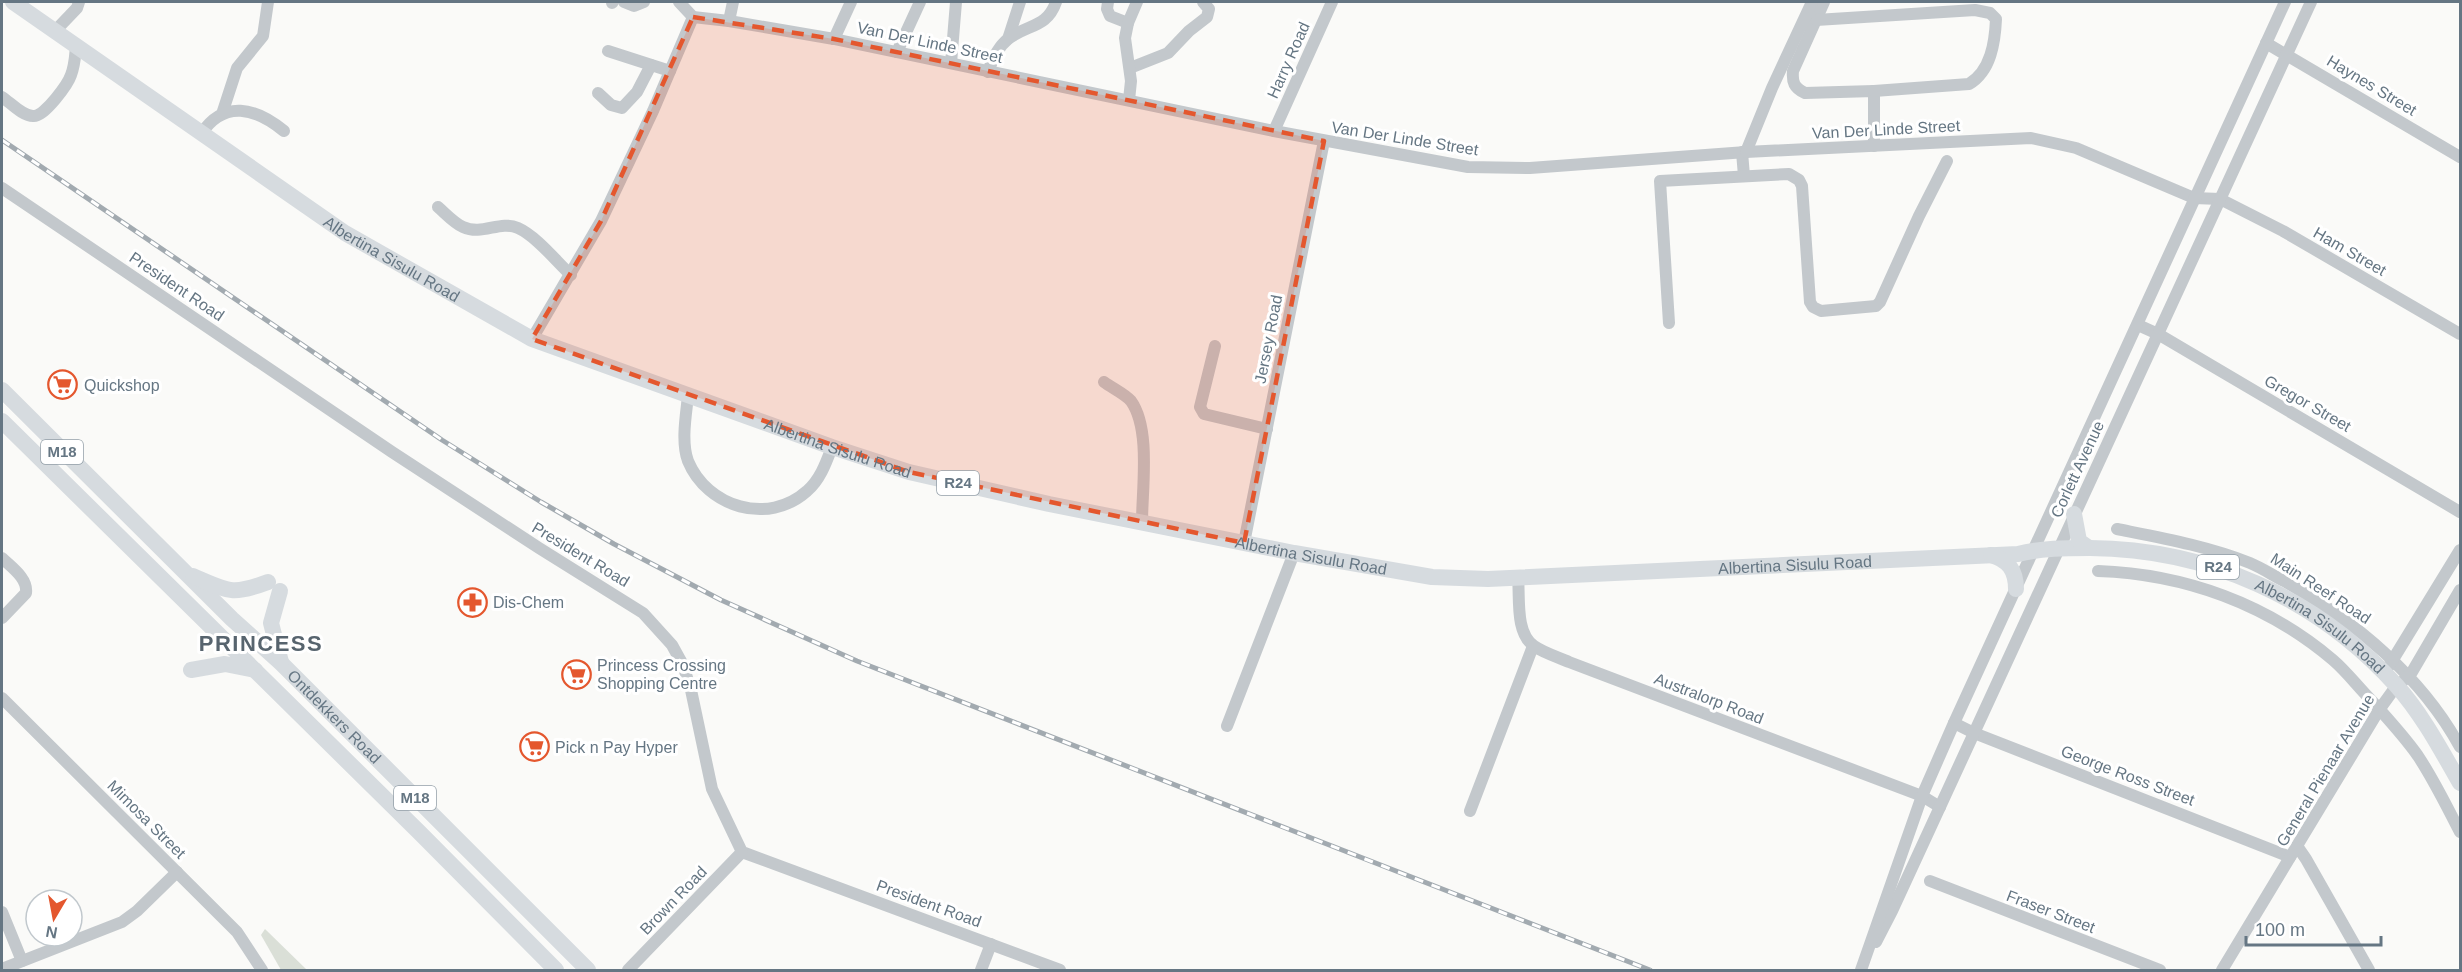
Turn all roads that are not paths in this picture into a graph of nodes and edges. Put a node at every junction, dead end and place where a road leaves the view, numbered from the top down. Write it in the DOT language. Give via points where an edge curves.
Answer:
graph roads {
  1 [pos="13,2"];
  2 [pos="80,2"];
  3 [pos="268,2"];
  4 [pos="616,2"];
  5 [pos="644,2"];
  6 [pos="679,2"];
  7 [pos="733,2"];
  8 [pos="851,2"];
  9 [pos="920,2"];
  10 [pos="956,2"];
  11 [pos="1020,2"];
  12 [pos="1056,2"];
  13 [pos="1108,2"];
  14 [pos="1137,2"];
  15 [pos="1203,2"];
  16 [pos="1332,2"];
  17 [pos="1812,2"];
  18 [pos="1824,2"];
  19 [pos="2285,2"];
  20 [pos="2311,2"];
  21 [pos="693,17"];
  22 [pos="1816,20"];
  23 [pos="729,21"];
  24 [pos="1128,23"];
  25 [pos="55,31"];
  26 [pos="834,39"];
  27 [pos="1008,39"];
  28 [pos="2266,43"];
  29 [pos="76,46"];
  30 [pos="609,51"];
  31 [pos="897,52"];
  32 [pos="2287,54"];
  33 [pos="951,63"];
  34 [pos="651,65"];
  35 [pos="1130,68"];
  36 [pos="670,71"];
  37 [pos="988,72"];
  38 [pos="1874,91"];
  39 [pos="598,93"];
  40 [pos="2,97"];
  41 [pos="1128,100"];
  42 [pos="222,114"];
  43 [pos="284,131"];
  44 [pos="1274,131"];
  45 [pos="201,134"];
  46 [pos="1324,141"];
  47 [pos="1874,146"];
  48 [pos="1744,152"];
  49 [pos="1725,154"];
  50 [pos="2460,157"];
  51 [pos="1947,161"];
  52 [pos="1744,176"];
  53 [pos="1728,177"];
  54 [pos="2,188"];
  55 [pos="2194,198"];
  56 [pos="2220,199"];
  57 [pos="438,207"];
  58 [pos="571,274"];
  59 [pos="1669,323"];
  60 [pos="2138,325"];
  61 [pos="2158,334"];
  62 [pos="2460,334"];
  63 [pos="532,339"];
  64 [pos="1215,346"];
  65 [pos="1104,382"];
  66 [pos="2,390"];
  67 [pos="688,396"];
  68 [pos="2,421"];
  69 [pos="1267,429"];
  70 [pos="832,447"];
  71 [pos="2460,512"];
  72 [pos="2074,514"];
  73 [pos="1142,522"];
  74 [pos="2117,529"];
  75 [pos="1244,543"];
  76 [pos="2089,548"];
  77 [pos="2460,550"];
  78 [pos="1294,553"];
  79 [pos="2057,553"];
  80 [pos="2028,554"];
  81 [pos="1989,555"];
  82 [pos="2,558"];
  83 [pos="2098,571"];
  84 [pos="184,572"];
  85 [pos="1518,578"];
  86 [pos="2016,589"];
  87 [pos="2460,590"];
  88 [pos="2,618"];
  89 [pos="1533,646"];
  90 [pos="281,663"];
  91 [pos="191,670"];
  92 [pos="255,670"];
  93 [pos="2385,670"];
  94 [pos="2399,685"];
  95 [pos="2,698"];
  96 [pos="2379,710"];
  97 [pos="1954,723"];
  98 [pos="1227,726"];
  99 [pos="1974,733"];
  100 [pos="2460,747"];
  101 [pos="2460,783"];
  102 [pos="2460,795"];
  103 [pos="1922,796"];
  104 [pos="1940,807"];
  105 [pos="1470,811"];
  106 [pos="2460,832"];
  107 [pos="742,852"];
  108 [pos="2294,852"];
  109 [pos="177,872"];
  110 [pos="1930,881"];
  111 [pos="2,912"];
  112 [pos="991,944"];
  113 [pos="1870,948"];
  114 [pos="22,961"];
  115 [pos="2,969"];
  116 [pos="262,970"];
  117 [pos="556,970"];
  118 [pos="588,970"];
  119 [pos="628,970"];
  120 [pos="981,970"];
  121 [pos="1060,970"];
  122 [pos="1861,970"];
  123 [pos="2160,970"];
  124 [pos="2222,970"];
  125 [pos="2369,970"];
  1 -- 25 [label="main road, Albertina Sisulu Road / R24"];
  2 -- 25 [label="street"];
  3 -- 42 [label="street" via="263,36 237,68"];
  4 -- 5 [label="street" via="634,6"];
  6 -- 21 [label="street"];
  7 -- 23 [label="street"];
  8 -- 26 [label="street"];
  9 -- 31 [label="street"];
  10 -- 33 [label="street"];
  11 -- 27 [label="street"];
  12 -- 27 [label="street" via="1049,17"];
  13 -- 24 [label="street" via="1110,16"];
  14 -- 24 [label="street"];
  15 -- 35 [label="street" via="1209,9 1207,17 1168,53"];
  16 -- 44 [label="street, Harry Road"];
  17 -- 48 [label="street"];
  18 -- 22 [label="street"];
  19 -- 28 [label="street, Corlett Avenue"];
  20 -- 32 [label="street, Corlett Avenue"];
  21 -- 23 [label="street, Van Der Linde Street"];
  21 -- 36 [label="street"];
  22 -- 38 [label="street" via="1793,71 1794,86 1805,93"];
  22 -- 38 [label="street" via="1975,10 1985,10 1996,19 1996,38 1989,60 1976,80 1969,84"];
  23 -- 26 [label="street, Van Der Linde Street"];
  24 -- 35 [label="street" via="1125,39"];
  25 -- 29 [label="main road, Albertina Sisulu Road / R24"];
  26 -- 31 [label="street, Van Der Linde Street"];
  27 -- 37 [label="street"];
  28 -- 32 [label="street, Haynes Street"];
  28 -- 55 [label="street, Corlett Avenue"];
  29 -- 40 [label="street" via="70,77 41,114 26,114"];
  29 -- 45 [label="main road, Albertina Sisulu Road / R24"];
  30 -- 34 [label="street"];
  31 -- 33 [label="street, Van Der Linde Street"];
  32 -- 50 [label="street, Haynes Street"];
  32 -- 56 [label="street, Corlett Avenue"];
  33 -- 37 [label="street, Van Der Linde Street"];
  34 -- 36 [label="street"];
  34 -- 39 [label="street" via="637,92 622,108 611,105"];
  35 -- 41 [label="street"];
  36 -- 58 [label="street" via="602,221"];
  37 -- 41 [label="street, Van Der Linde Street"];
  38 -- 47 [label="street"];
  41 -- 44 [label="street, Van Der Linde Street"];
  42 -- 43 [label="street" via="251,112"];
  42 -- 45 [label="street" via="211,120"];
  44 -- 46 [label="street, Van Der Linde Street"];
  45 -- 63 [label="main road, Albertina Sisulu Road / R24" via="345,233"];
  46 -- 49 [label="street, Van Der Linde Street" via="1448,165 1491,168"];
  46 -- 69 [label="street, Jersey Road"];
  47 -- 48 [label="street, Van Der Linde Street"];
  47 -- 55 [label="street, Van Der Linde Street" via="2039,139 2076,148"];
  48 -- 49 [label="street, Van Der Linde Street"];
  48 -- 52 [label="street"];
  49 -- 53 [label="street"];
  51 -- 52 [label="street" via="1880,302 1876,306 1821,311 1810,302 1799,180 1789,174"];
  52 -- 53 [label="street"];
  53 -- 59 [label="street" via="1660,181"];
  54 -- 107 [label="street, President Road" via="392,452 643,613 672,645 683,665 712,789"];
  55 -- 56 [label="street, Van Der Linde Street"];
  55 -- 60 [label="street, Corlett Avenue"];
  56 -- 61 [label="street, Corlett Avenue"];
  56 -- 62 [label="street, Ham Street"];
  57 -- 58 [label="street" via="463,227 476,231 502,225 518,228"];
  58 -- 63 [label="street"];
  60 -- 61 [label="street, Gregor Street"];
  60 -- 80 [label="street, Corlett Avenue"];
  61 -- 71 [label="street, Gregor Street"];
  61 -- 72 [label="street, Corlett Avenue"];
  63 -- 67 [label="main road, Albertina Sisulu Road / R24"];
  64 -- 69 [label="street" via="1200,407 1204,414"];
  65 -- 73 [label="street" via="1130,401 1141,426"];
  66 -- 84 [label="main road, Ontdekkers Road / M18"];
  67 -- 70 [label="main road, Albertina Sisulu Road / R24"];
  67 -- 70 [label="street" via="687,458 708,490 725,502 764,509 785,504 807,492 822,473"];
  68 -- 92 [label="main road, Ontdekkers Road / M18"];
  69 -- 75 [label="street, Jersey Road"];
  70 -- 73 [label="main road, Albertina Sisulu Road / R24" via="909,472"];
  72 -- 76 [label="main road" via="2079,541"];
  72 -- 79 [label="street, Corlett Avenue"];
  73 -- 75 [label="main road, Albertina Sisulu Road / R24"];
  74 -- 93 [label="street, Main Reef Road" via="2190,543 2253,564 2356,628"];
  75 -- 78 [label="main road, Albertina Sisulu Road / R24"];
  76 -- 79 [label="main road, Albertina Sisulu Road / R24"];
  76 -- 93 [label="main road, Albertina Sisulu Road / R24" via="2162,553 2239,575 2330,624"];
  77 -- 93 [label="street"];
  78 -- 85 [label="main road, Albertina Sisulu Road / R24" via="1432,577"];
  78 -- 98 [label="street"];
  79 -- 80 [label="main road, Albertina Sisulu Road / R24"];
  79 -- 93 [label="main road, Albertina Sisulu Road / R24" via="2165,561 2223,576 2270,596"];
  79 -- 99 [label="street, Corlett Avenue"];
  80 -- 81 [label="main road, Albertina Sisulu Road / R24"];
  80 -- 86 [label="street, Corlett Avenue"];
  81 -- 85 [label="main road, Albertina Sisulu Road / R24"];
  81 -- 86 [label="main road" via="2010,566"];
  82 -- 88 [label="street" via="27,588"];
  83 -- 96 [label="street" via="2195,586 2258,610 2335,662"];
  84 -- 90 [label="main road, Ontdekkers Road / M18"];
  84 -- 90 [label="main road" via="235,592 274,586 271,623"];
  85 -- 89 [label="street" via="1521,627"];
  86 -- 97 [label="street, Corlett Avenue"];
  87 -- 94 [label="street, General Pienaar Avenue"];
  89 -- 103 [label="street, Australorp Road"];
  89 -- 105 [label="street"];
  90 -- 118 [label="main road, Ontdekkers Road / M18"];
  91 -- 92 [label="main road" via="225,664"];
  92 -- 117 [label="main road, Ontdekkers Road / M18"];
  93 -- 94 [label="main road, Albertina Sisulu Road / R24"];
  94 -- 96 [label="street, General Pienaar Avenue"];
  94 -- 100 [label="street" via="2446,724"];
  94 -- 101 [label="main road, Albertina Sisulu Road / R24"];
  94 -- 102 [label="main road, Albertina Sisulu Road / R24"];
  95 -- 109 [label="street, Mimosa Street"];
  96 -- 106 [label="street" via="2416,754"];
  96 -- 108 [label="street, General Pienaar Avenue"];
  97 -- 99 [label="street, George Ross Street"];
  97 -- 103 [label="street, Corlett Avenue"];
  99 -- 104 [label="street, Corlett Avenue"];
  99 -- 108 [label="street, George Ross Street"];
  103 -- 104 [label="street, Australorp Road"];
  103 -- 113 [label="street, Corlett Avenue"];
  104 -- 113 [label="street, Corlett Avenue" via="1879,938"];
  107 -- 112 [label="street, President Road"];
  107 -- 119 [label="street, Brown Road"];
  108 -- 124 [label="street, General Pienaar Avenue"];
  108 -- 125 [label="street" via="2307,859"];
  109 -- 114 [label="street" via="122,922"];
  109 -- 116 [label="street, Mimosa Street" via="237,932"];
  110 -- 123 [label="street, Fraser Street"];
  111 -- 114 [label="street"];
  112 -- 120 [label="street"];
  112 -- 121 [label="street, President Road"];
  113 -- 122 [label="street, Corlett Avenue"];
  114 -- 115 [label="street"];
}
